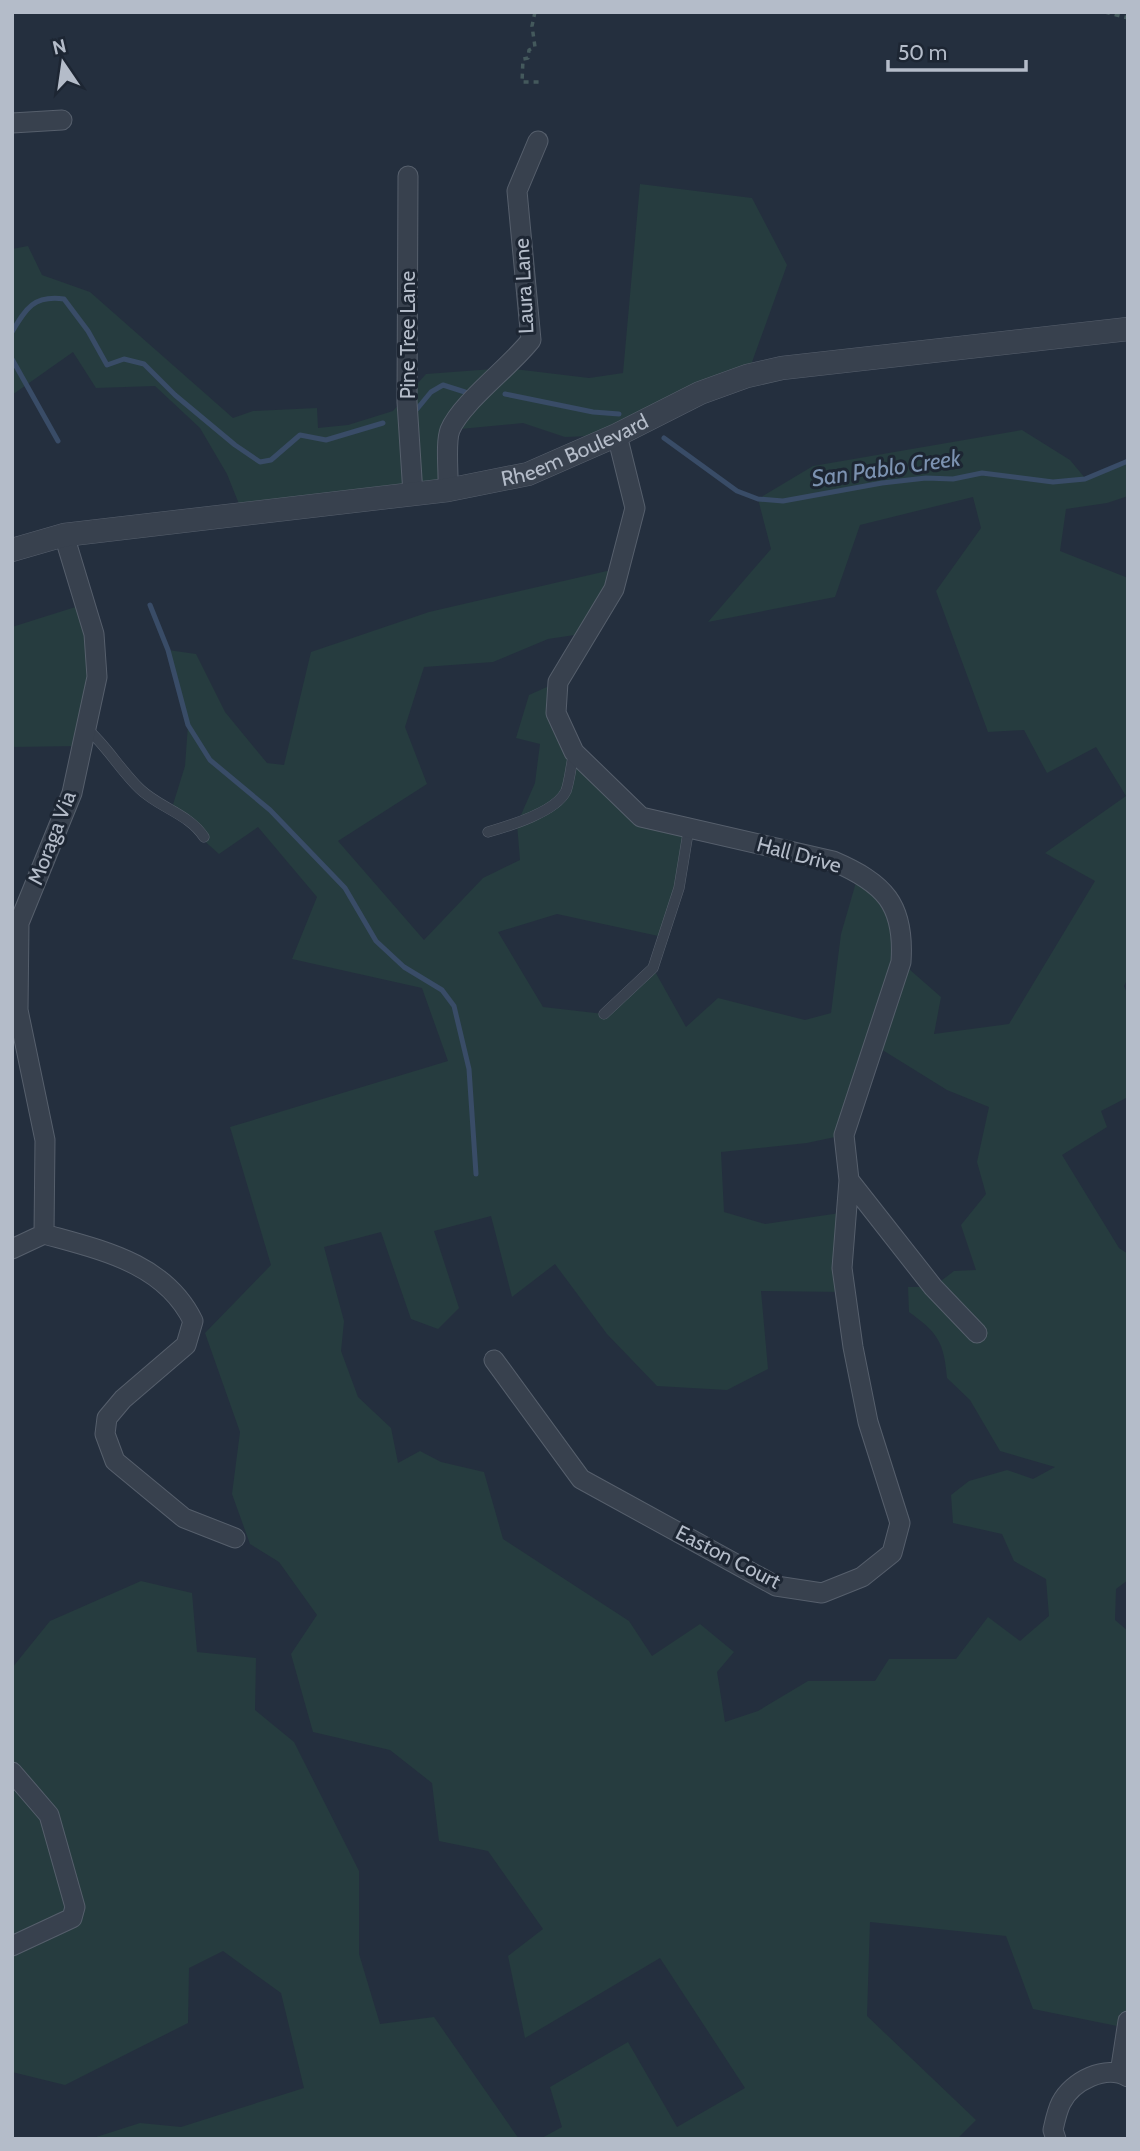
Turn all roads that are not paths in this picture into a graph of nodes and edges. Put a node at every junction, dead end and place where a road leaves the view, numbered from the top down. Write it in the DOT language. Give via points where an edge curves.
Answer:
graph roads {
  1 [pos="62,120"];
  2 [pos="12,124"];
  3 [pos="538,141"];
  4 [pos="408,176"];
  5 [pos="1128,329"];
  6 [pos="617,435"];
  7 [pos="448,491"];
  8 [pos="412,494"];
  9 [pos="64,535"];
  10 [pos="12,550"];
  11 [pos="86,727"];
  12 [pos="574,752"];
  13 [pos="689,827"];
  14 [pos="488,832"];
  15 [pos="204,837"];
  16 [pos="604,1014"];
  17 [pos="849,1180"];
  18 [pos="44,1234"];
  19 [pos="12,1249"];
  20 [pos="977,1333"];
  21 [pos="494,1360"];
  22 [pos="235,1538"];
  23 [pos="12,1772"];
  24 [pos="12,1946"];
  25 [pos="1128,2021"];
  26 [pos="1124,2075"];
  27 [pos="1056,2139"];
  1 -- 2 [label="street"];
  3 -- 7 [label="street, Laura Lane" via="517,191 531,340 450,430"];
  4 -- 8 [label="street, Pine Tree Lane" via="407,402"];
  5 -- 6 [label="street, Rheem Boulevard" via="782,368 700,393"];
  6 -- 7 [label="street, Rheem Boulevard" via="528,474"];
  6 -- 12 [label="street, Hall Drive" via="635,509 614,589 558,682 556,713"];
  7 -- 8 [label="street, Rheem Boulevard"];
  8 -- 9 [label="street, Rheem Boulevard"];
  9 -- 10 [label="street, Rheem Boulevard"];
  9 -- 11 [label="street, Moraga Via" via="94,634 97,677"];
  11 -- 15 [label="lane" via="108,747 138,788 188,819"];
  11 -- 18 [label="street, Moraga Via" via="72,793 19,923 18,1010 45,1140"];
  12 -- 13 [label="street, Hall Drive" via="641,817"];
  12 -- 14 [label="lane" via="565,792 552,805 517,824"];
  13 -- 16 [label="lane" via="679,888 653,968"];
  13 -- 17 [label="street, Hall Drive" via="833,861 880,886 895,907 903,934 901,962 844,1135"];
  17 -- 20 [label="street" via="933,1287"];
  17 -- 21 [label="street, Easton Court" via="842,1268 853,1347 868,1422 900,1523 892,1553 862,1577 822,1593 776,1586 581,1479"];
  18 -- 19 [label="street"];
  18 -- 22 [label="street" via="112,1253 160,1279 183,1300 193,1321 186,1345 123,1399 107,1418 105,1434 115,1461 184,1518"];
  23 -- 24 [label="street" via="49,1815 75,1907 72,1918"];
  25 -- 26 [label="street"];
  26 -- 27 [label="street" via="1088,2075 1062,2101 1053,2130"];
}
